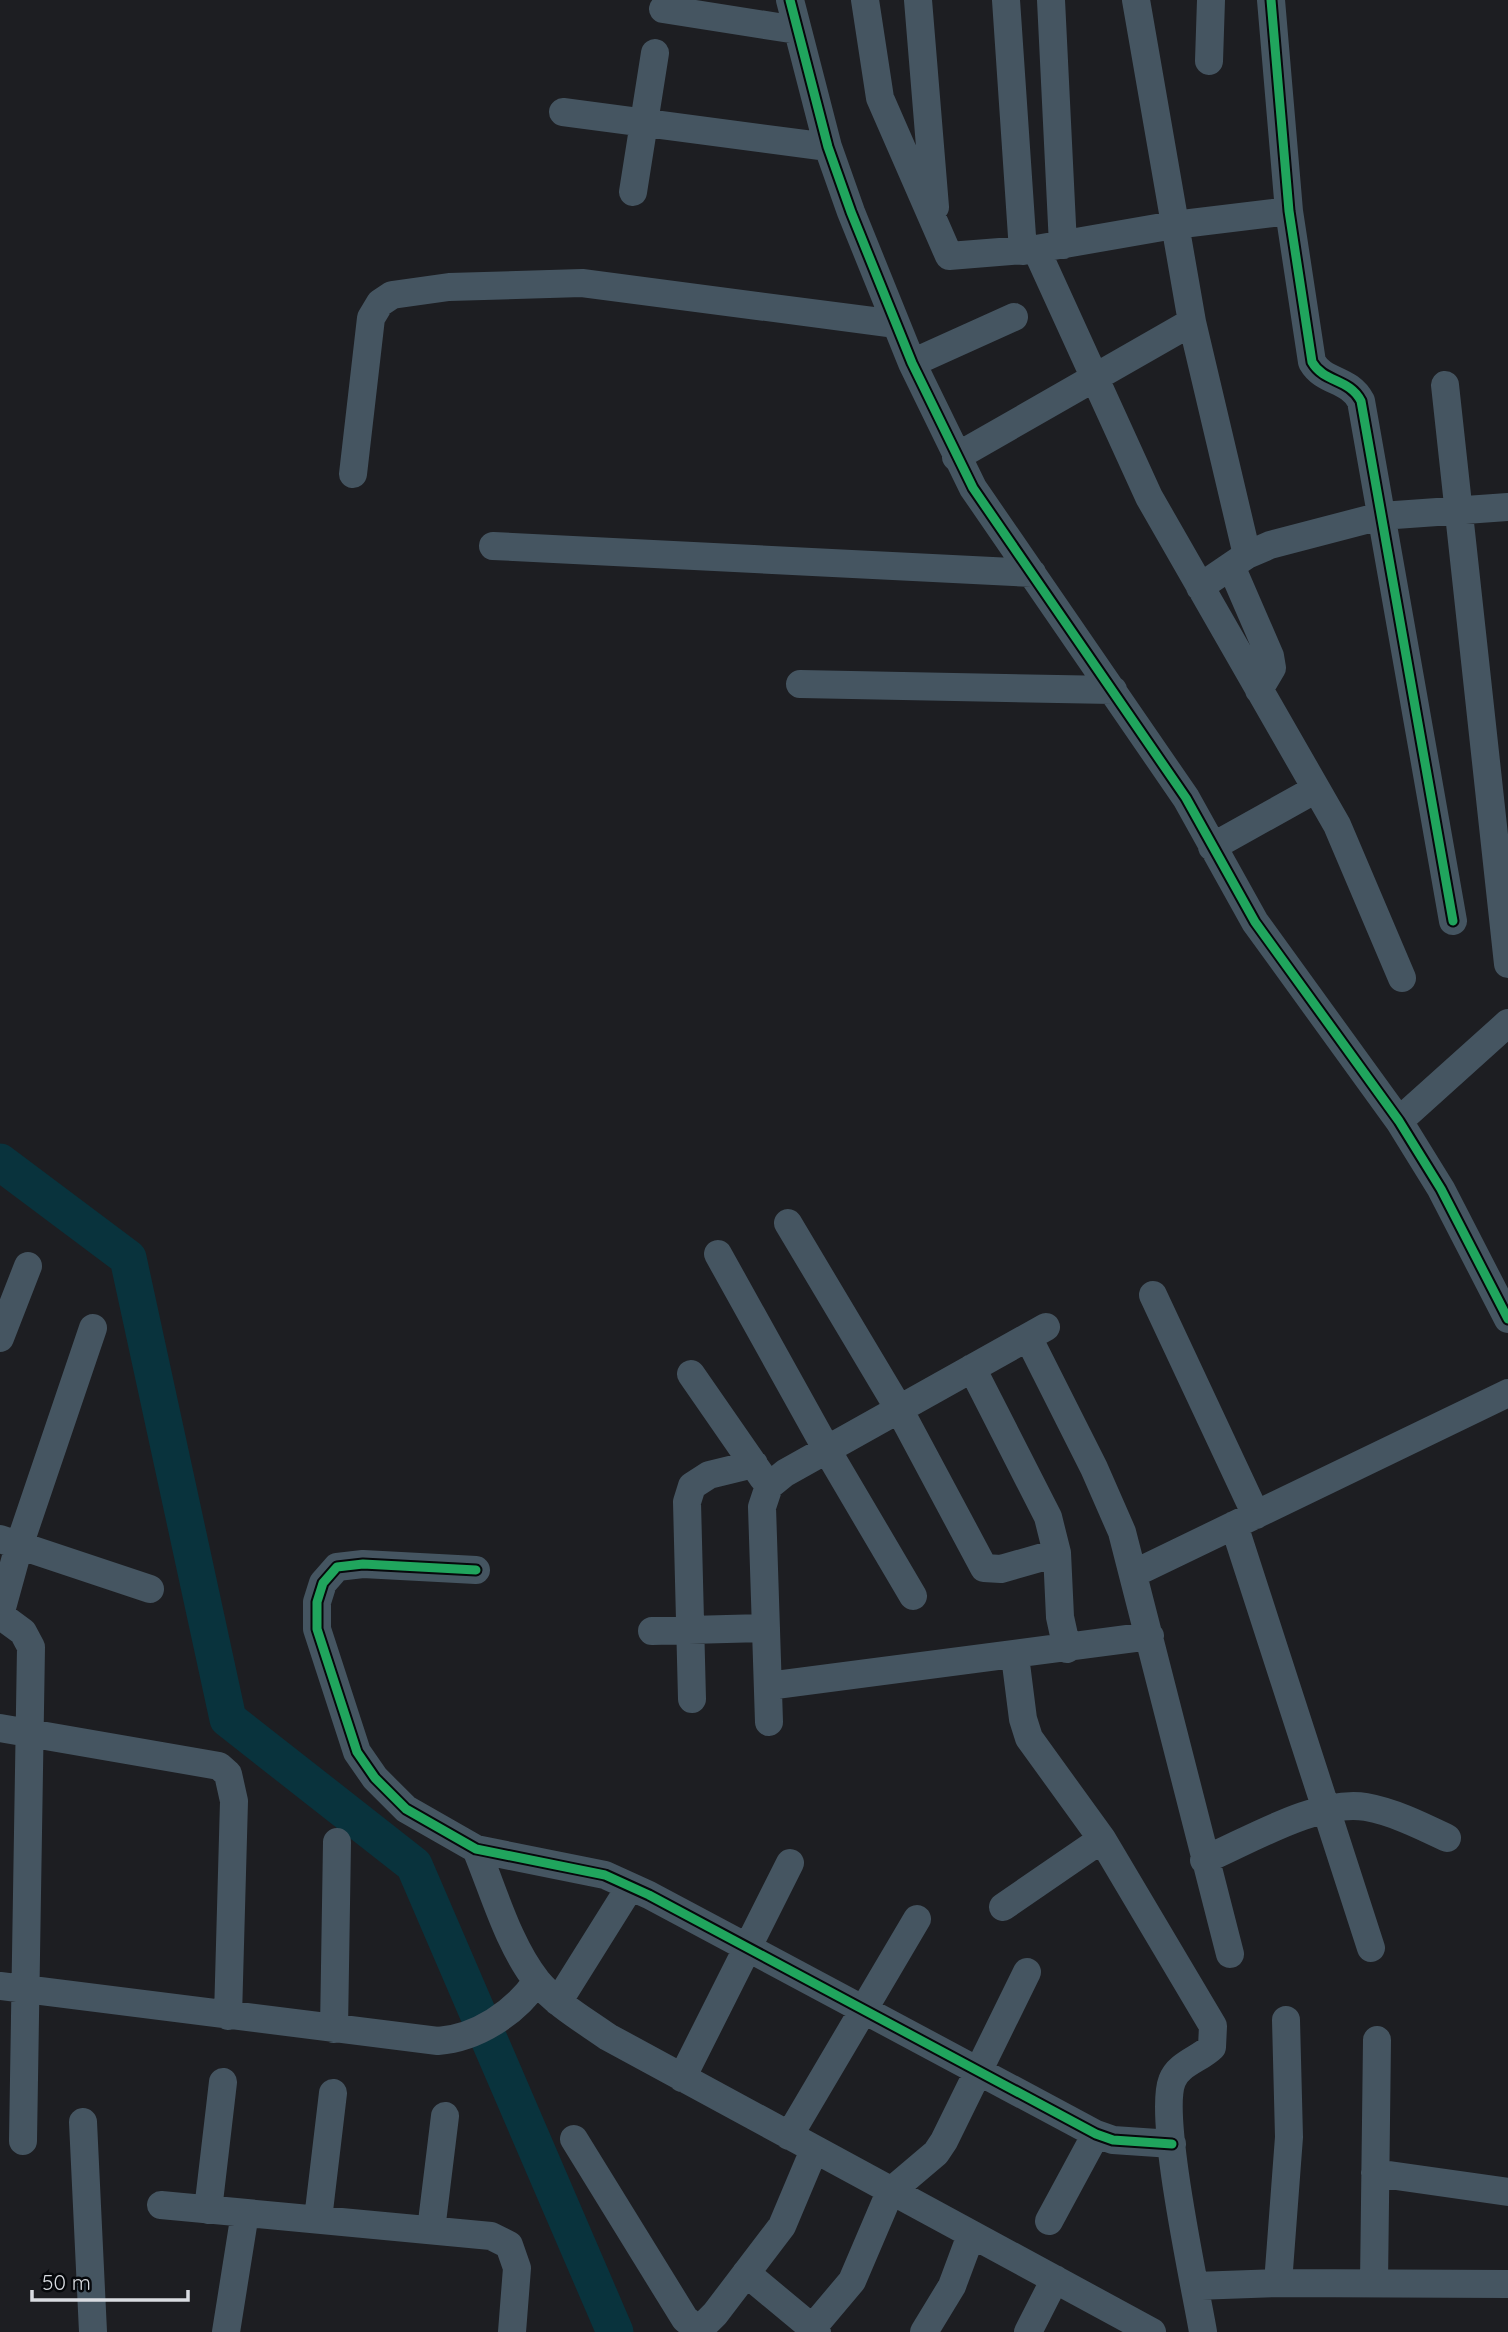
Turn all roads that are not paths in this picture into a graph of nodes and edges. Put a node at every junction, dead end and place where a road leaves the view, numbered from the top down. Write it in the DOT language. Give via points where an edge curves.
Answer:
graph roads {
  1 [pos="790,0"];
  2 [pos="865,0"];
  3 [pos="918,0"];
  4 [pos="1006,0"];
  5 [pos="1051,0"];
  6 [pos="1136,0"];
  7 [pos="1211,0"];
  8 [pos="1271,0"];
  9 [pos="663,9"];
  10 [pos="797,30"];
  11 [pos="655,53"];
  12 [pos="1209,61"];
  13 [pos="564,111"];
  14 [pos="645,122"];
  15 [pos="828,147"];
  16 [pos="633,192"];
  17 [pos="1289,211"];
  18 [pos="1174,225"];
  19 [pos="937,234"];
  20 [pos="1040,248"];
  21 [pos="1014,317"];
  22 [pos="1192,322"];
  23 [pos="896,324"];
  24 [pos="912,363"];
  25 [pos="1093,379"];
  26 [pos="1445,386"];
  27 [pos="957,457"];
  28 [pos="353,474"];
  29 [pos="1508,508"];
  30 [pos="1456,511"];
  31 [pos="1381,516"];
  32 [pos="494,546"];
  33 [pos="1239,560"];
  34 [pos="1032,573"];
  35 [pos="1200,587"];
  36 [pos="800,684"];
  37 [pos="1113,690"];
  38 [pos="1259,690"];
  39 [pos="1495,737"];
  40 [pos="1316,789"];
  41 [pos="1212,847"];
  42 [pos="1453,921"];
  43 [pos="1508,964"];
  44 [pos="1402,978"];
  45 [pos="1508,1023"];
  46 [pos="1399,1121"];
  47 [pos="788,1223"];
  48 [pos="718,1254"];
  49 [pos="28,1266"];
  50 [pos="1153,1295"];
  51 [pos="1508,1319"];
  52 [pos="93,1328"];
  53 [pos="0,1338"];
  54 [pos="972,1368"];
  55 [pos="691,1374"];
  56 [pos="1508,1393"];
  57 [pos="899,1409"];
  58 [pos="827,1450"];
  59 [pos="761,1475"];
  60 [pos="1245,1520"];
  61 [pos="9,1543"];
  62 [pos="1057,1553"];
  63 [pos="476,1570"];
  64 [pos="1133,1574"];
  65 [pos="150,1590"];
  66 [pos="913,1596"];
  67 [pos="0,1615"];
  68 [pos="766,1628"];
  69 [pos="690,1630"];
  70 [pos="652,1631"];
  71 [pos="1150,1636"];
  72 [pos="1067,1649"];
  73 [pos="1015,1656"];
  74 [pos="768,1686"];
  75 [pos="692,1699"];
  76 [pos="769,1722"];
  77 [pos="0,1728"];
  78 [pos="31,1734"];
  79 [pos="1325,1810"];
  80 [pos="1447,1838"];
  81 [pos="1102,1839"];
  82 [pos="337,1842"];
  83 [pos="476,1849"];
  84 [pos="1204,1860"];
  85 [pos="790,1863"];
  86 [pos="631,1887"];
  87 [pos="1003,1907"];
  88 [pos="917,1919"];
  89 [pos="750,1948"];
  90 [pos="1371,1948"];
  91 [pos="1230,1954"];
  92 [pos="1027,1972"];
  93 [pos="537,1980"];
  94 [pos="12,1989"];
  95 [pos="558,2002"];
  96 [pos="863,2009"];
  97 [pos="228,2016"];
  98 [pos="1286,2020"];
  99 [pos="334,2029"];
  100 [pos="1377,2040"];
  101 [pos="980,2072"];
  102 [pos="682,2078"];
  103 [pos="223,2082"];
  104 [pos="332,2093"];
  105 [pos="445,2116"];
  106 [pos="83,2122"];
  107 [pos="1097,2134"];
  108 [pos="789,2136"];
  109 [pos="574,2139"];
  110 [pos="23,2141"];
  111 [pos="1172,2144"];
  112 [pos="814,2150"];
  113 [pos="1376,2173"];
  114 [pos="890,2192"];
  115 [pos="1508,2192"];
  116 [pos="161,2205"];
  117 [pos="208,2210"];
  118 [pos="245,2213"];
  119 [pos="318,2220"];
  120 [pos="1049,2221"];
  121 [pos="431,2230"];
  122 [pos="971,2235"];
  123 [pos="746,2273"];
  124 [pos="1055,2279"];
  125 [pos="1278,2283"];
  126 [pos="1374,2283"];
  127 [pos="1508,2284"];
  128 [pos="1195,2286"];
  129 [pos="1136,2328"];
  130 [pos="813,2331"];
  131 [pos="93,2332"];
  132 [pos="226,2332"];
  133 [pos="512,2332"];
  134 [pos="925,2332"];
  135 [pos="1028,2332"];
  136 [pos="1203,2332"];
  1 -- 10 [label="street"];
  2 -- 19 [label="street" via="880,98"];
  3 -- 19 [label="street"];
  4 -- 20 [label="street"];
  5 -- 20 [label="street"];
  6 -- 18 [label="street"];
  7 -- 12 [label="street"];
  8 -- 17 [label="street"];
  9 -- 10 [label="street"];
  10 -- 15 [label="street"];
  11 -- 14 [label="street"];
  13 -- 14 [label="street"];
  14 -- 15 [label="street"];
  14 -- 16 [label="street"];
  15 -- 23 [label="street"];
  17 -- 18 [label="street"];
  17 -- 31 [label="street" via="1312,362 1316,370 1354,389 1361,401"];
  18 -- 20 [label="street"];
  18 -- 22 [label="street"];
  19 -- 20 [label="street" via="945,252 955,258"];
  20 -- 25 [label="street"];
  21 -- 24 [label="street"];
  22 -- 25 [label="street"];
  22 -- 33 [label="street"];
  23 -- 24 [label="street"];
  23 -- 28 [label="street" via="582,283 393,295 380,303 371,318"];
  24 -- 27 [label="street"];
  25 -- 27 [label="street"];
  25 -- 35 [label="street" via="1149,497"];
  26 -- 30 [label="street"];
  27 -- 34 [label="street" via="972,488"];
  29 -- 30 [label="street"];
  30 -- 31 [label="street"];
  30 -- 39 [label="street"];
  31 -- 33 [label="street" via="1270,545"];
  31 -- 42 [label="street"];
  32 -- 34 [label="street"];
  33 -- 35 [label="street"];
  33 -- 38 [label="street" via="1272,668"];
  34 -- 37 [label="street"];
  35 -- 38 [label="street"];
  36 -- 37 [label="street"];
  37 -- 41 [label="street" via="1186,798"];
  38 -- 40 [label="street"];
  39 -- 43 [label="street"];
  40 -- 41 [label="street"];
  40 -- 44 [label="street" via="1337,825"];
  41 -- 46 [label="street" via="1255,922"];
  45 -- 46 [label="street"];
  46 -- 51 [label="street" via="1441,1189"];
  47 -- 57 [label="street"];
  48 -- 58 [label="street"];
  49 -- 53 [label="street"];
  50 -- 60 [label="street"];
  52 -- 61 [label="street"];
  54 -- 57 [label="street"];
  54 -- 62 [label="street" via="1048,1517"];
  54 -- 64 [label="street" via="1037,1332 1110,1503"];
  55 -- 59 [label="street"];
  56 -- 60 [label="street"];
  57 -- 58 [label="street"];
  57 -- 62 [label="street" via="984,1568 1001,1569"];
  58 -- 59 [label="street"];
  58 -- 66 [label="street"];
  59 -- 68 [label="street"];
  59 -- 69 [label="street" via="709,1475 692,1486 687,1502"];
  60 -- 64 [label="street"];
  60 -- 79 [label="street"];
  61 -- 65 [label="street"];
  61 -- 67 [label="street"];
  62 -- 72 [label="street" via="1060,1617"];
  63 -- 83 [label="street" via="363,1564 337,1567 323,1583 317,1602 317,1629 357,1752 406,1809"];
  64 -- 71 [label="street"];
  67 -- 78 [label="street" via="23,1632 31,1647"];
  68 -- 69 [label="street"];
  68 -- 74 [label="street"];
  69 -- 70 [label="street"];
  69 -- 75 [label="street"];
  71 -- 72 [label="street"];
  71 -- 84 [label="street"];
  72 -- 73 [label="street"];
  73 -- 74 [label="street"];
  73 -- 81 [label="street" via="1029,1738"];
  74 -- 76 [label="street"];
  77 -- 78 [label="street"];
  78 -- 94 [label="street"];
  78 -- 97 [label="street" via="219,1766 228,1774 234,1801"];
  79 -- 80 [label="street" via="1366,1807 1415,1822"];
  79 -- 84 [label="street"];
  79 -- 90 [label="street"];
  81 -- 87 [label="street"];
  81 -- 111 [label="street" via="1213,2026 1212,2047 1172,2080"];
  82 -- 99 [label="street"];
  83 -- 86 [label="street" via="605,1875"];
  83 -- 93 [label="street" via="520,1954"];
  84 -- 91 [label="street"];
  85 -- 89 [label="street"];
  86 -- 89 [label="street"];
  86 -- 95 [label="street"];
  88 -- 96 [label="street"];
  89 -- 96 [label="street"];
  89 -- 102 [label="street"];
  92 -- 101 [label="street"];
  93 -- 95 [label="street"];
  93 -- 99 [label="street" via="513,2009 466,2036 438,2041"];
  94 -- 97 [label="street"];
  94 -- 110 [label="street"];
  95 -- 102 [label="street" via="608,2037"];
  96 -- 101 [label="street"];
  96 -- 108 [label="street"];
  97 -- 99 [label="street"];
  98 -- 125 [label="street" via="1289,2137"];
  100 -- 113 [label="street"];
  101 -- 107 [label="street"];
  101 -- 114 [label="street" via="936,2153"];
  102 -- 108 [label="street"];
  103 -- 117 [label="street"];
  104 -- 119 [label="street"];
  105 -- 121 [label="street"];
  106 -- 131 [label="street"];
  107 -- 111 [label="street" via="1114,2140"];
  107 -- 120 [label="street"];
  108 -- 112 [label="street"];
  109 -- 123 [label="street" via="685,2319 694,2326 705,2323"];
  111 -- 128 [label="street"];
  112 -- 114 [label="street"];
  112 -- 123 [label="street" via="782,2226"];
  113 -- 115 [label="street"];
  113 -- 126 [label="street"];
  114 -- 122 [label="street"];
  114 -- 130 [label="street" via="852,2281"];
  116 -- 117 [label="street"];
  117 -- 118 [label="street"];
  118 -- 119 [label="street"];
  118 -- 132 [label="street"];
  119 -- 121 [label="street"];
  121 -- 133 [label="street" via="491,2236 509,2245 517,2268"];
  122 -- 124 [label="street"];
  122 -- 134 [label="street" via="952,2286"];
  123 -- 130 [label="street"];
  124 -- 129 [label="street"];
  124 -- 135 [label="street"];
  125 -- 126 [label="street"];
  125 -- 128 [label="street"];
  126 -- 127 [label="street"];
  128 -- 136 [label="street"];
}
